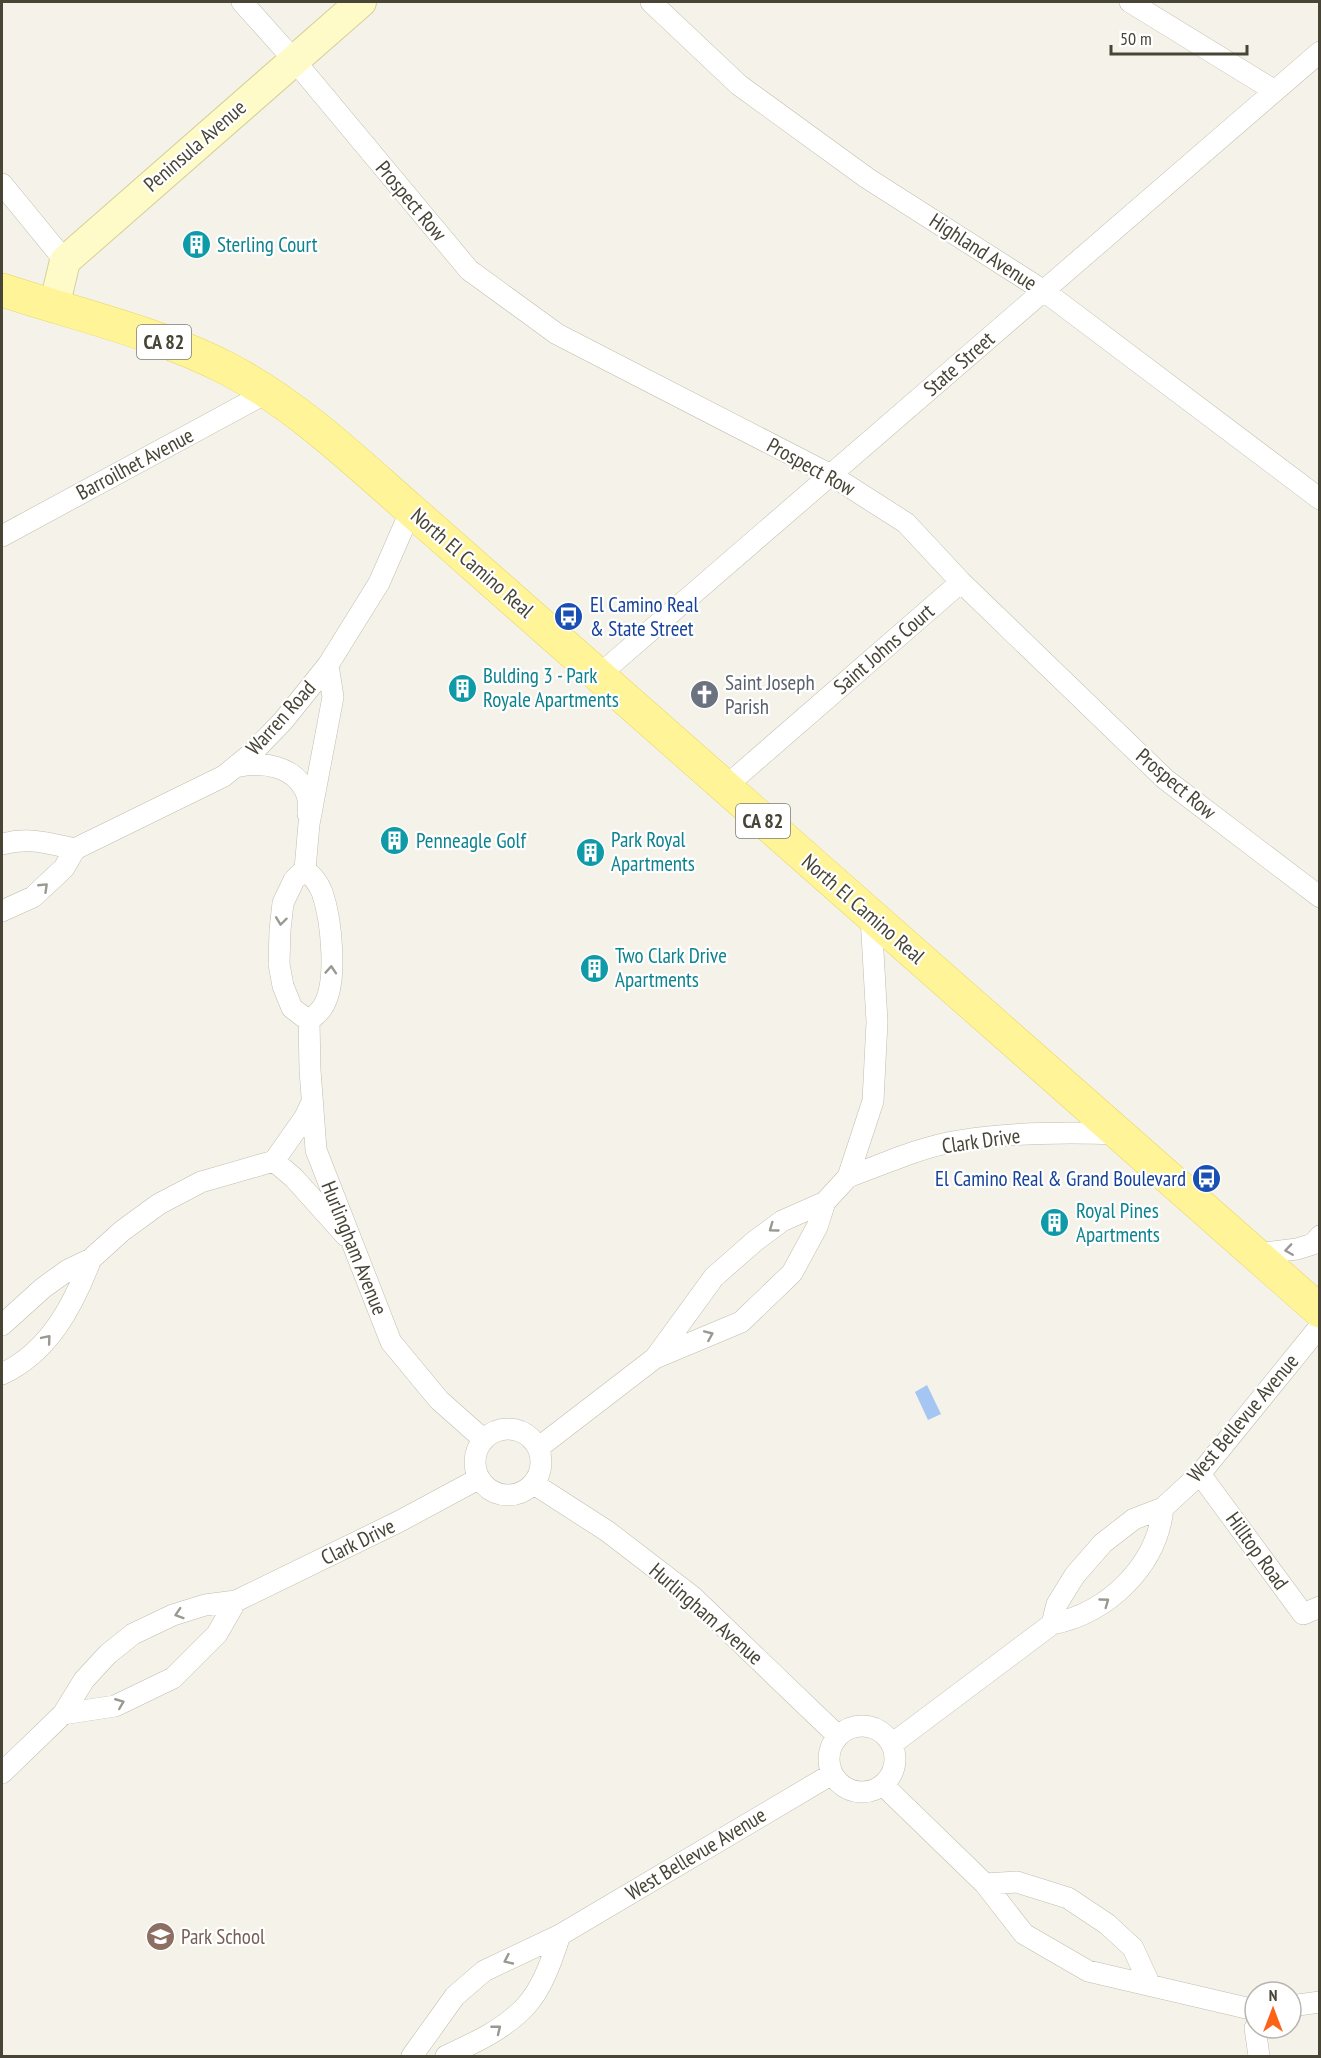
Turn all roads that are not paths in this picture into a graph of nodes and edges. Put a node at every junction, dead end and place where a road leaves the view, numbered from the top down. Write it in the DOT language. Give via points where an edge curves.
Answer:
graph roads {
  1 [pos="242,2"];
  2 [pos="361,2"];
  3 [pos="651,2"];
  4 [pos="1130,2"];
  5 [pos="1320,52"];
  6 [pos="294,60"];
  7 [pos="1275,91"];
  8 [pos="2,184"];
  9 [pos="65,261"];
  10 [pos="2,290"];
  11 [pos="1044,291"];
  12 [pos="54,307"];
  13 [pos="268,392"];
  14 [pos="831,475"];
  15 [pos="1320,499"];
  16 [pos="411,510"];
  17 [pos="2,536"];
  18 [pos="961,582"];
  19 [pos="328,665"];
  20 [pos="599,675"];
  21 [pos="234,768"];
  22 [pos="725,787"];
  23 [pos="309,824"];
  24 [pos="2,844"];
  25 [pos="75,849"];
  26 [pos="305,869"];
  27 [pos="1320,897"];
  28 [pos="2,911"];
  29 [pos="871,916"];
  30 [pos="309,1021"];
  31 [pos="312,1101"];
  32 [pos="1119,1134"];
  33 [pos="274,1161"];
  34 [pos="848,1177"];
  35 [pos="825,1202"];
  36 [pos="1320,1236"];
  37 [pos="352,1242"];
  38 [pos="1255,1254"];
  39 [pos="91,1259"];
  40 [pos="1320,1311"];
  41 [pos="2,1325"];
  42 [pos="1320,1326"];
  43 [pos="655,1358"];
  44 [pos="2,1374"];
  45 [pos="483,1439"];
  46 [pos="538,1448"];
  47 [pos="1200,1474"];
  48 [pos="478,1479"];
  49 [pos="534,1484"];
  50 [pos="1163,1508"];
  51 [pos="236,1600"];
  52 [pos="1320,1606"];
  53 [pos="1052,1624"];
  54 [pos="63,1714"];
  55 [pos="838,1736"];
  56 [pos="892,1743"];
  57 [pos="2,1773"];
  58 [pos="832,1774"];
  59 [pos="883,1785"];
  60 [pos="985,1884"];
  61 [pos="561,1935"];
  62 [pos="1150,1985"];
  63 [pos="1320,2002"];
  64 [pos="1303,2004"];
  65 [pos="1243,2015"];
  66 [pos="1257,2040"];
  67 [pos="412,2056"];
  68 [pos="446,2056"];
  69 [pos="1259,2056"];
  1 -- 6 [label="street, Prospect Row"];
  2 -- 6 [label="main road, Peninsula Avenue"];
  3 -- 11 [label="street, Highland Avenue" via="739,85 867,178"];
  4 -- 7 [label="street"];
  5 -- 7 [label="street, State Street"];
  6 -- 9 [label="main road, Peninsula Avenue"];
  6 -- 14 [label="street, Prospect Row" via="469,270 557,334"];
  7 -- 11 [label="street, State Street"];
  8 -- 9 [label="street"];
  9 -- 12 [label="main road"];
  10 -- 12 [label="main road, CA 82"];
  11 -- 14 [label="street, State Street"];
  11 -- 15 [label="street, Highland Avenue"];
  12 -- 13 [label="main road, CA 82" via="190,351"];
  13 -- 16 [label="main road, North El Camino Real / CA 82"];
  13 -- 17 [label="street, Barroilhet Avenue"];
  14 -- 18 [label="street, Prospect Row" via="906,523"];
  14 -- 20 [label="street, State Street"];
  16 -- 19 [label="street, Warren Road" via="378,584"];
  16 -- 20 [label="main road, North El Camino Real / CA 82"];
  18 -- 22 [label="street, Saint Johns Court"];
  18 -- 27 [label="street, Prospect Row" via="1165,779"];
  19 -- 21 [label="street, Warren Road" via="283,721"];
  19 -- 23 [label="street" via="333,697"];
  20 -- 22 [label="main road, North El Camino Real / CA 82"];
  21 -- 23 [label="street" via="263,764 285,770 307,796"];
  21 -- 25 [label="street, Warren Road"];
  22 -- 29 [label="main road, North El Camino Real / CA 82"];
  23 -- 26 [label="street"];
  24 -- 25 [label="street" via="20,840"];
  28 -- 25 [label="street, Warren Road, one-way" via="33,897 64,868"];
  30 -- 26 [label="street, one-way" via="323,1007 329,993 332,955 322,892"];
  26 -- 30 [label="street, one-way" via="294,880 284,903 279,964 292,1008"];
  29 -- 32 [label="main road, North El Camino Real / CA 82"];
  29 -- 34 [label="street, Clark Drive" via="877,1022 873,1101"];
  30 -- 31 [label="street, Hurlingham Avenue"];
  31 -- 33 [label="street"];
  31 -- 37 [label="street, Hurlingham Avenue" via="316,1150"];
  32 -- 34 [label="street, Clark Drive" via="1082,1132 957,1141 908,1154"];
  32 -- 38 [label="main road, North El Camino Real / CA 82"];
  33 -- 37 [label="street"];
  33 -- 39 [label="street" via="190,1187 159,1204"];
  34 -- 35 [label="street, Clark Drive"];
  35 -- 43 [label="street, Clark Drive, one-way" via="782,1221 714,1277"];
  43 -- 35 [label="street, Clark Drive, one-way" via="741,1322 792,1273 817,1227"];
  36 -- 38 [label="street, one-way" via="1313,1244 1297,1249"];
  37 -- 45 [label="street, Hurlingham Avenue" via="392,1342 439,1400"];
  38 -- 40 [label="main road, North El Camino Real / CA 82"];
  39 -- 41 [label="street" via="43,1288"];
  44 -- 39 [label="street, one-way" via="44,1344 70,1307"];
  42 -- 47 [label="street, West Bellevue Avenue"];
  43 -- 46 [label="street, Clark Drive"];
  45 -- 46 [label="street" via="492,1432 513,1429 523,1432"];
  45 -- 48 [label="street" via="474,1458"];
  46 -- 49 [label="street" via="541,1467"];
  47 -- 50 [label="street, West Bellevue Avenue"];
  47 -- 52 [label="street, Hilltop Road" via="1303,1614"];
  48 -- 49 [label="street" via="494,1493 505,1496 526,1491"];
  48 -- 51 [label="street, Clark Drive"];
  49 -- 55 [label="street, Hurlingham Avenue" via="607,1531 693,1597"];
  50 -- 53 [label="street, West Bellevue Avenue" via="1134,1519 1103,1543 1075,1575 1057,1604"];
  53 -- 50 [label="street, one-way" via="1094,1610 1136,1573 1159,1534"];
  51 -- 54 [label="street, Clark Drive, one-way" via="173,1615 133,1634 84,1680"];
  54 -- 51 [label="street, one-way" via="115,1706 174,1678 218,1634"];
  53 -- 56 [label="street"];
  54 -- 57 [label="street, Clark Drive"];
  55 -- 56 [label="street" via="846,1729 867,1726 886,1735"];
  55 -- 58 [label="street" via="829,1754"];
  56 -- 59 [label="street" via="895,1766"];
  58 -- 59 [label="street" via="855,1792"];
  58 -- 61 [label="street, West Bellevue Avenue"];
  59 -- 60 [label="street"];
  60 -- 62 [label="street" via="1024,1934 1088,1971"];
  60 -- 62 [label="street" via="1017,1882 1068,1898 1107,1924 1133,1948"];
  61 -- 67 [label="street, West Bellevue Avenue, one-way" via="484,1971 455,1996"];
  68 -- 61 [label="street, one-way" via="488,2036 526,2007 549,1968"];
  62 -- 65 [label="street"];
  63 -- 64 [label="street"];
  66 -- 69 [label="street"];
}
